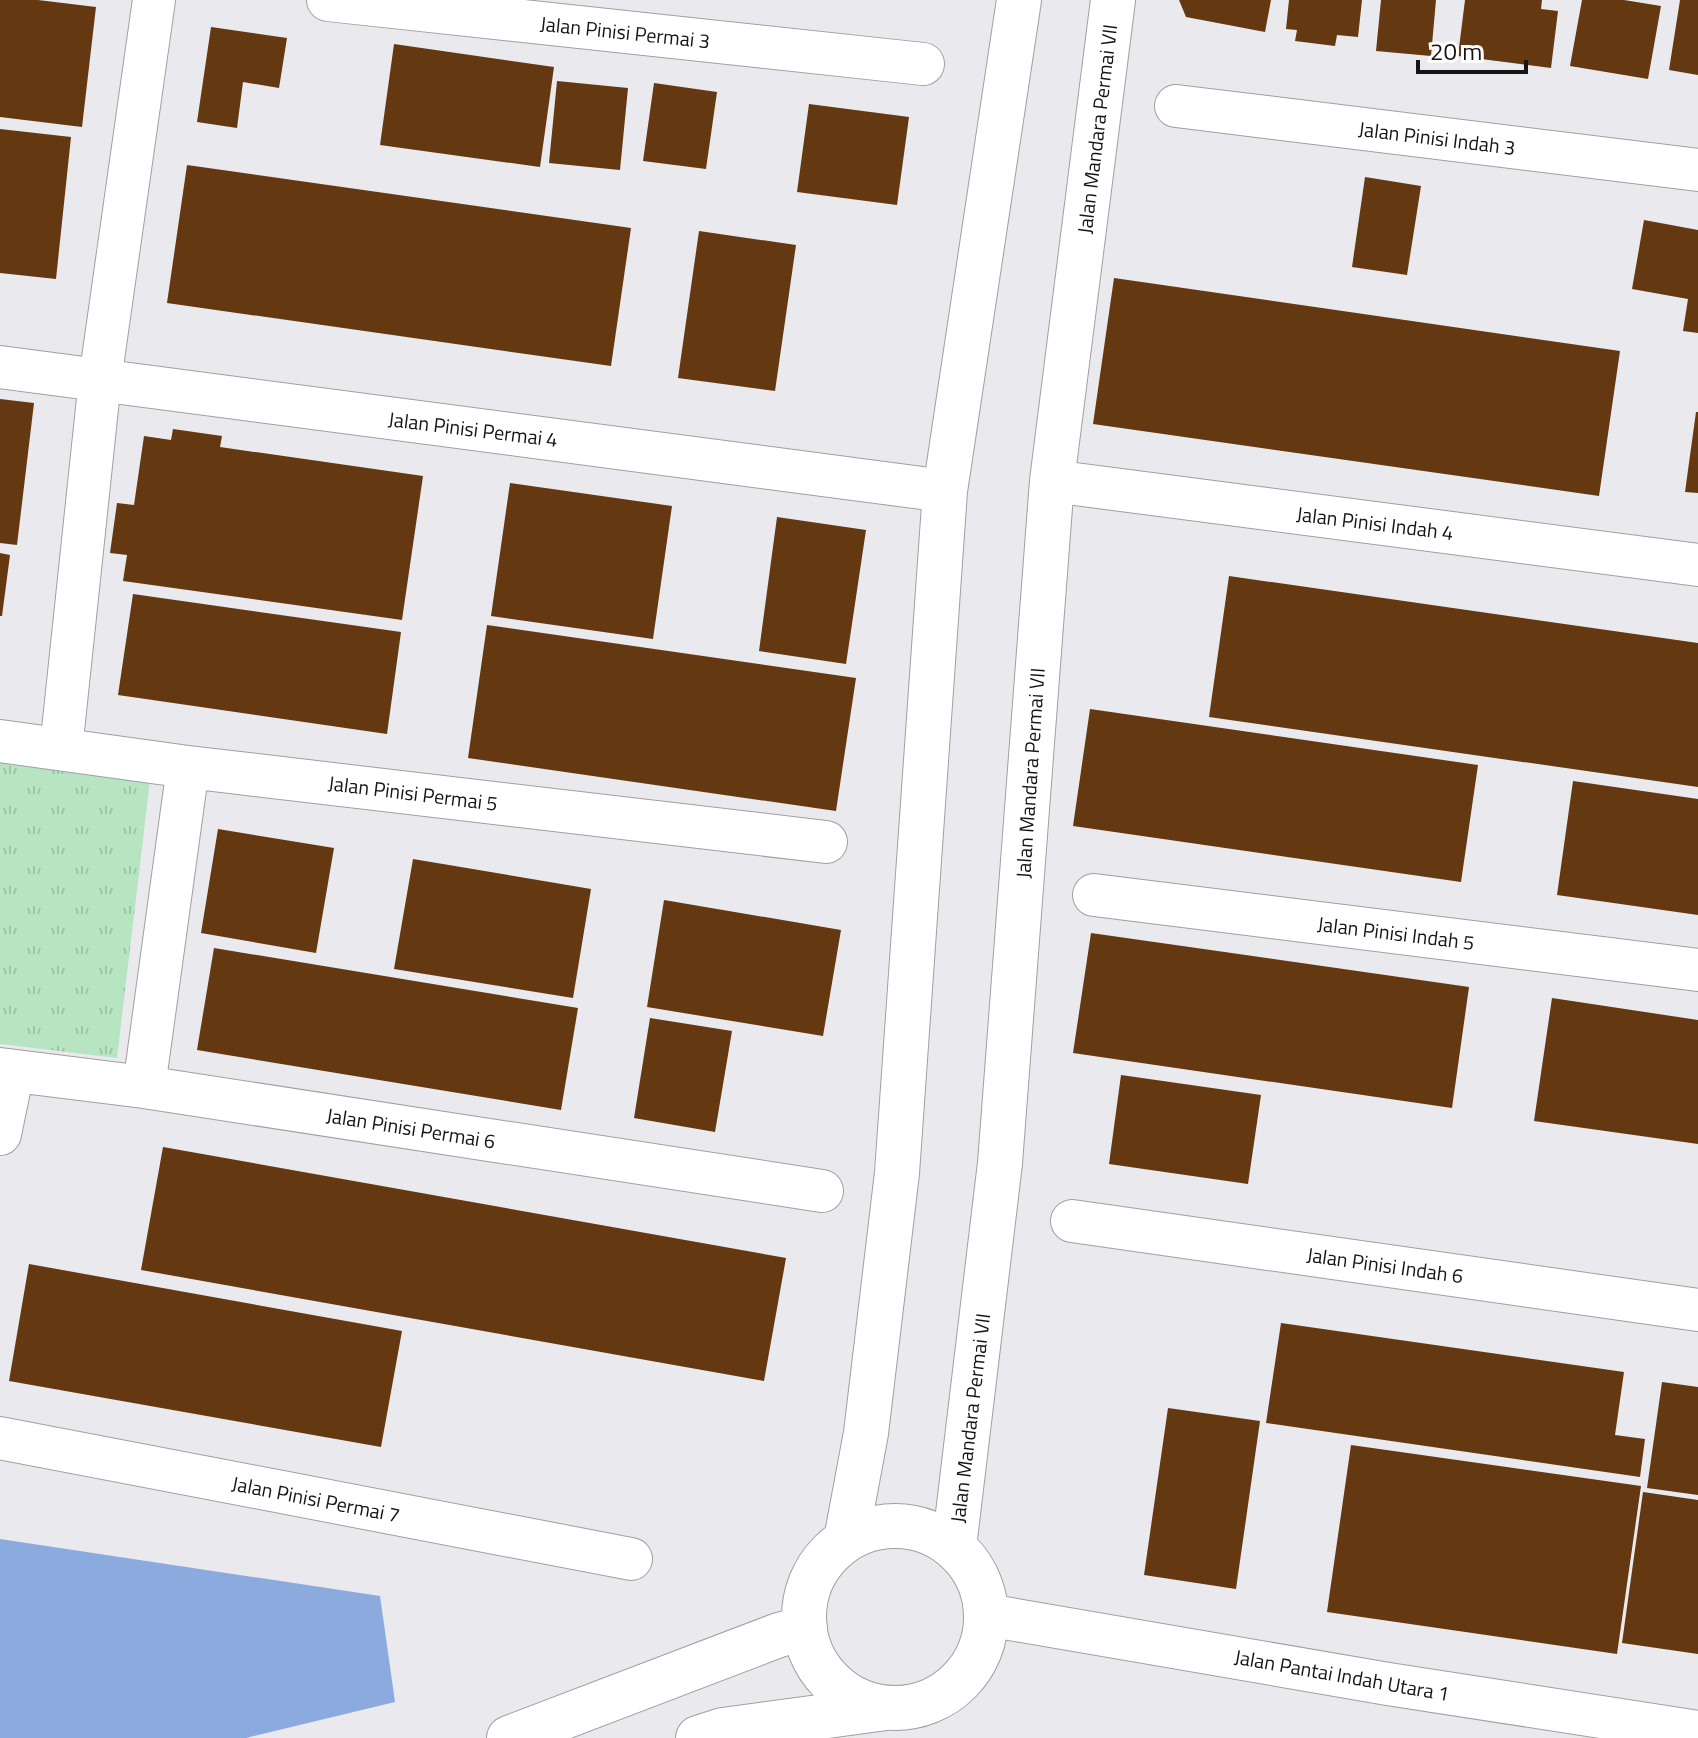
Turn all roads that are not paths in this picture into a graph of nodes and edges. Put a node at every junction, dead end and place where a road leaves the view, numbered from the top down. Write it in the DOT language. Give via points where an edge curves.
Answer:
graph roads {
  1 [pos="154,0"];
  2 [pos="328,0"];
  3 [pos="1019,0"];
  4 [pos="1113,0"];
  5 [pos="923,64"];
  6 [pos="1176,106"];
  7 [pos="1698,170"];
  8 [pos="0,367"];
  9 [pos="100,380"];
  10 [pos="1052,481"];
  11 [pos="945,491"];
  12 [pos="1698,565"];
  13 [pos="0,741"];
  14 [pos="61,749"];
  15 [pos="188,767"];
  16 [pos="826,842"];
  17 [pos="1094,895"];
  18 [pos="1698,970"];
  19 [pos="7,1070"];
  20 [pos="144,1087"];
  21 [pos="0,1134"];
  22 [pos="822,1191"];
  23 [pos="1072,1221"];
  24 [pos="1698,1310"];
  25 [pos="0,1438"];
  26 [pos="846,1540"];
  27 [pos="954,1547"];
  28 [pos="631,1559"];
  29 [pos="987,1615"];
  30 [pos="805,1628"];
  31 [pos="888,1708"];
  32 [pos="1698,1732"];
  33 [pos="509,1738"];
  34 [pos="698,1738"];
  1 -- 9 [label="street"];
  2 -- 5 [label="street, Jalan Pinisi Permai 3"];
  3 -- 11 [label="main road"];
  4 -- 10 [label="main road, Jalan Mandara Permai VII"];
  6 -- 7 [label="street, Jalan Pinisi Indah 3"];
  8 -- 9 [label="street, Jalan Pinisi Permai 4"];
  9 -- 11 [label="street, Jalan Pinisi Permai 4"];
  9 -- 14 [label="street"];
  10 -- 12 [label="street, Jalan Pinisi Indah 4"];
  10 -- 27 [label="main road, Jalan Mandara Permai VII" via="1000,1163"];
  11 -- 26 [label="main road" via="897,1173 866,1433"];
  13 -- 14 [label="street, Jalan Pinisi Permai 5"];
  14 -- 15 [label="street, Jalan Pinisi Permai 5"];
  15 -- 16 [label="street, Jalan Pinisi Permai 5"];
  15 -- 20 [label="street"];
  17 -- 18 [label="street, Jalan Pinisi Indah 5"];
  19 -- 20 [label="street, Jalan Pinisi Permai 6"];
  19 -- 21 [label="street"];
  20 -- 22 [label="street, Jalan Pinisi Permai 6"];
  23 -- 24 [label="street, Jalan Pinisi Indah 6"];
  25 -- 28 [label="street, Jalan Pinisi Permai 7"];
  26 -- 27 [label="main road" via="872,1529 901,1526 929,1532"];
  26 -- 30 [label="main road" via="819,1566 805,1601"];
  27 -- 29 [label="main road" via="978,1578"];
  29 -- 31 [label="main road" via="982,1647 966,1676 944,1695 917,1706"];
  29 -- 32 [label="street, Jalan Pantai Indah Utara 1"];
  30 -- 31 [label="main road" via="823,1674 864,1703"];
  30 -- 33 [label="main road"];
  31 -- 34 [label="main road" via="723,1730"];
}
